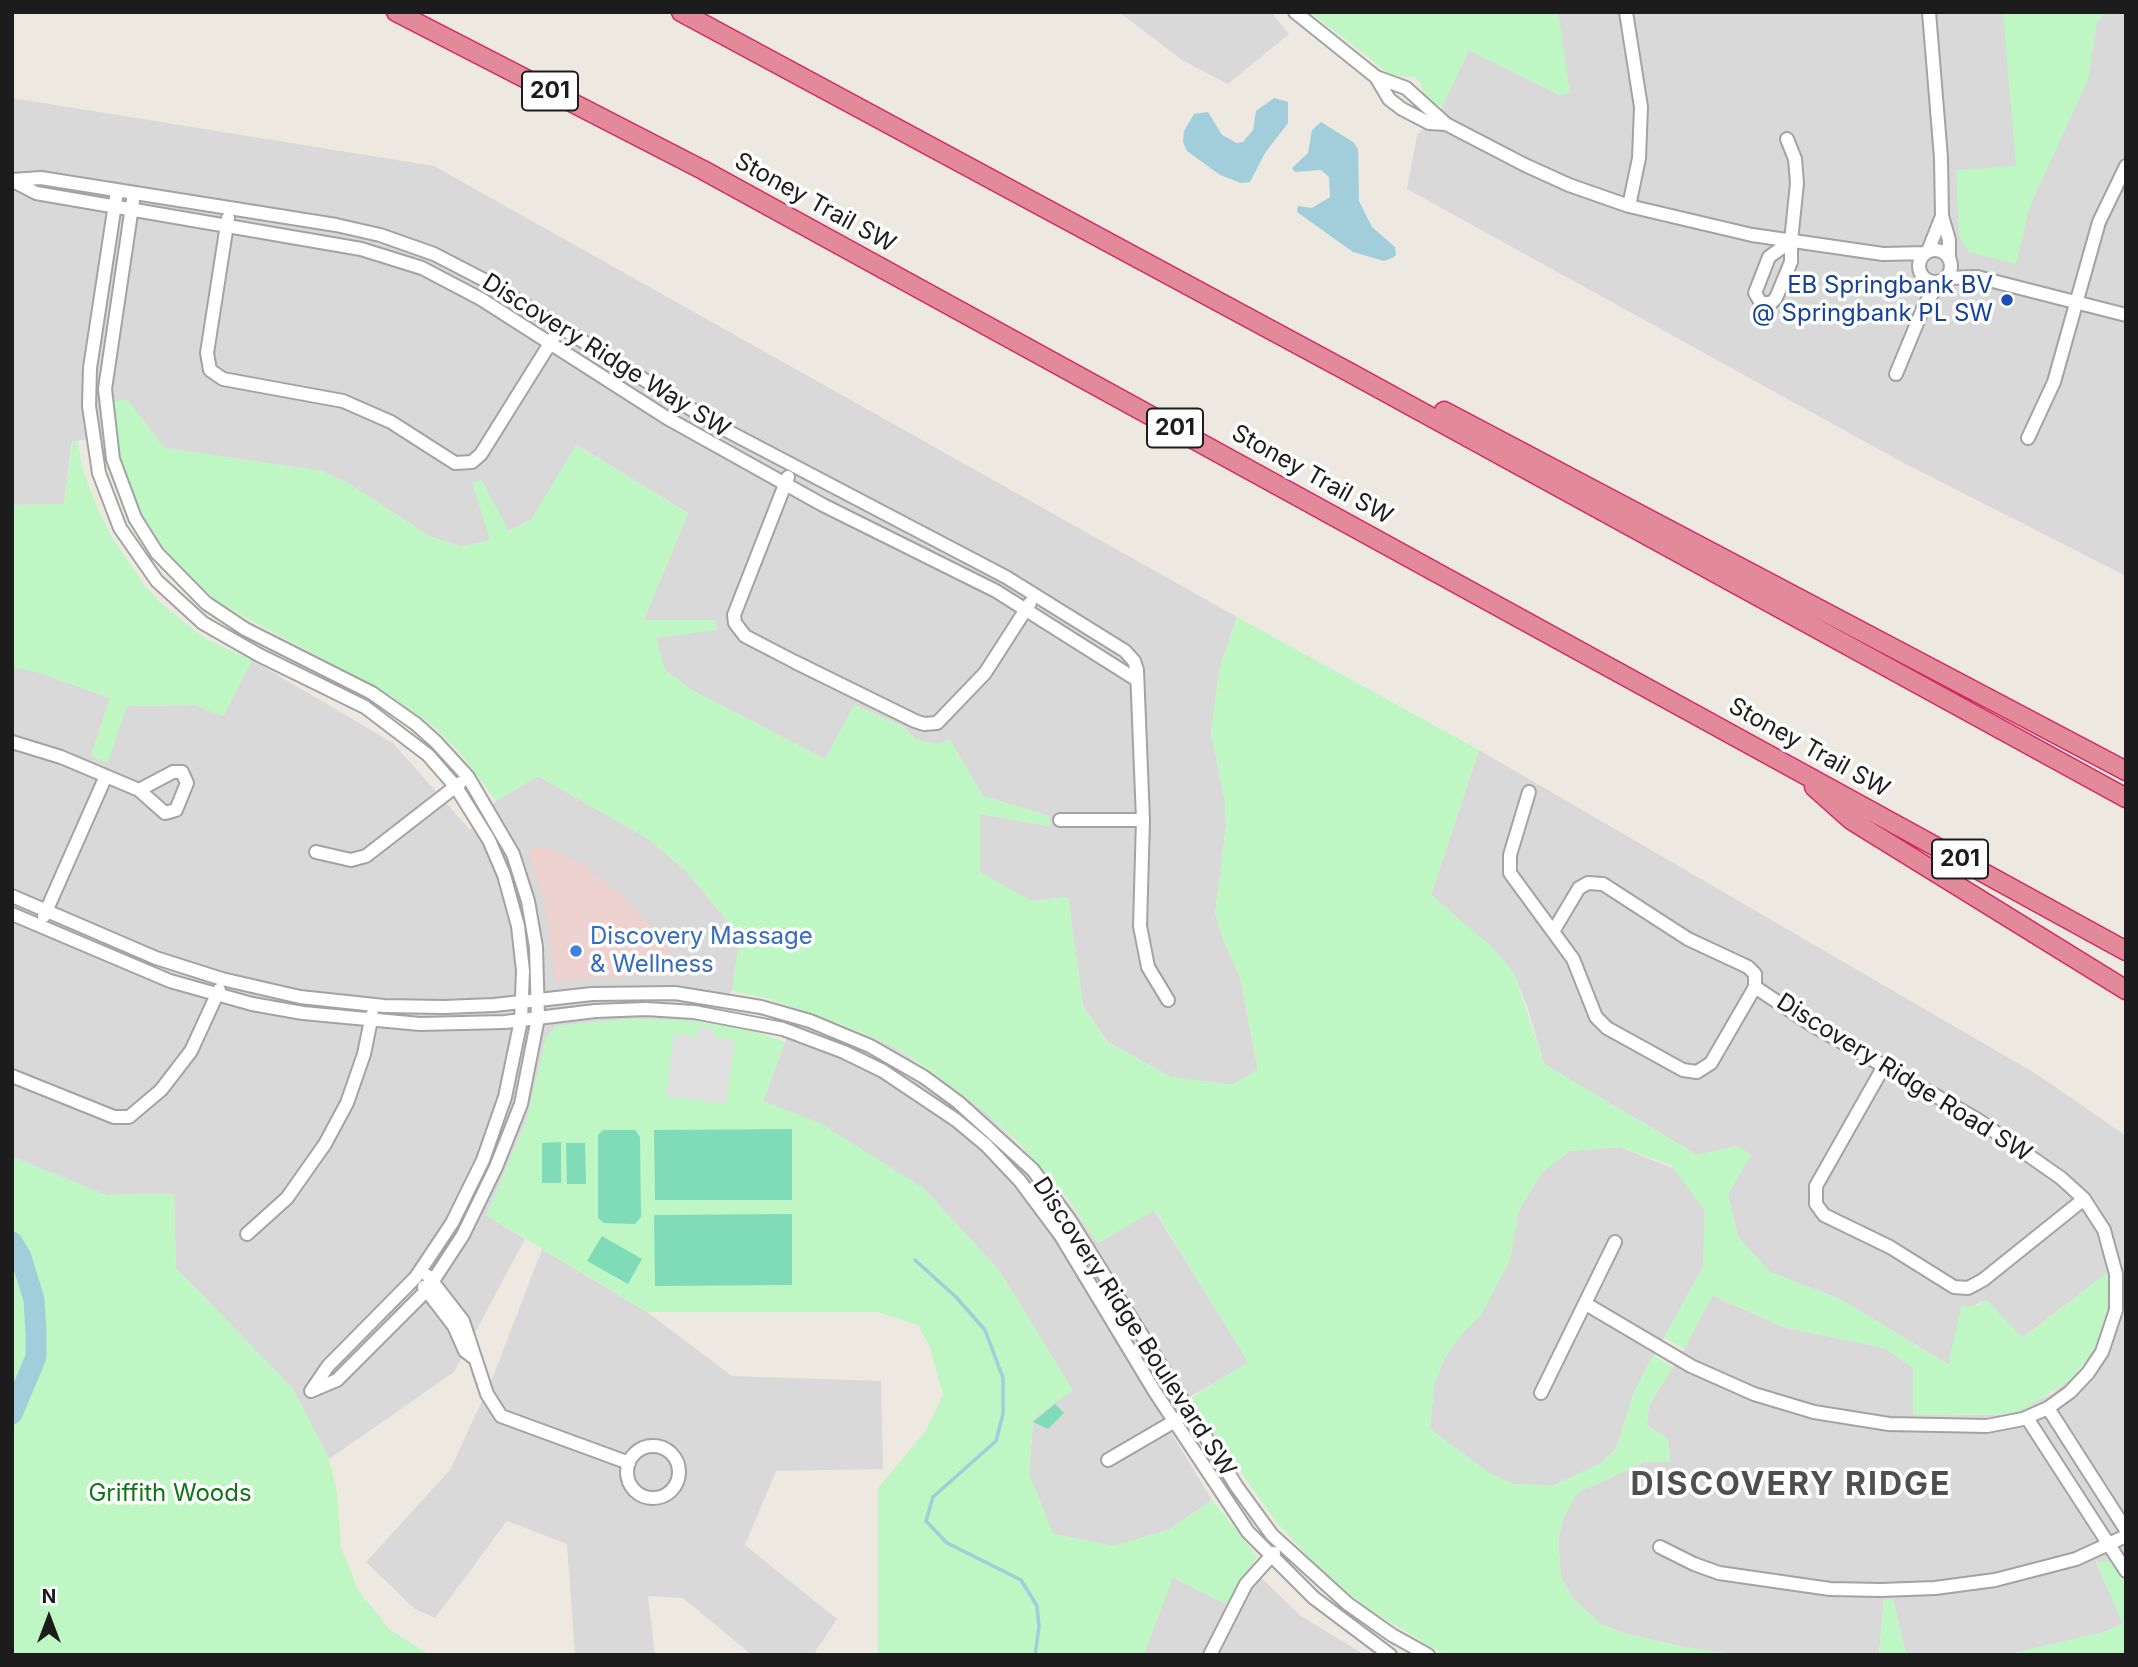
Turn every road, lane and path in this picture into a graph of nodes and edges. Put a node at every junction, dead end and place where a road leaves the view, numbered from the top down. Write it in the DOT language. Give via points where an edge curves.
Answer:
graph roads {
  1 [pos="396,12"];
  2 [pos="681,12"];
  3 [pos="1295,12"];
  4 [pos="1626,12"];
  5 [pos="1928,12"];
  6 [pos="1376,77"];
  7 [pos="1446,124"];
  8 [pos="1787,139"];
  9 [pos="2126,166"];
  10 [pos="12,180"];
  11 [pos="117,191"];
  12 [pos="134,193"];
  13 [pos="1629,206"];
  14 [pos="115,208"];
  15 [pos="229,208"];
  16 [pos="131,211"];
  17 [pos="1942,216"];
  18 [pos="226,226"];
  19 [pos="1791,241"];
  20 [pos="404,243"];
  21 [pos="1927,252"];
  22 [pos="1883,254"];
  23 [pos="398,260"];
  24 [pos="1949,260"];
  25 [pos="1920,273"];
  26 [pos="1977,277"];
  27 [pos="1943,279"];
  28 [pos="2078,303"];
  29 [pos="1925,304"];
  30 [pos="2126,315"];
  31 [pos="559,329"];
  32 [pos="549,344"];
  33 [pos="1347,371"];
  34 [pos="1896,374"];
  35 [pos="677,402"];
  36 [pos="667,418"];
  37 [pos="2028,438"];
  38 [pos="792,467"];
  39 [pos="785,484"];
  40 [pos="915,531"];
  41 [pos="907,547"];
  42 [pos="1036,594"];
  43 [pos="1027,609"];
  44 [pos="266,639"];
  45 [pos="259,655"];
  46 [pos="1136,680"];
  47 [pos="372,693"];
  48 [pos="365,707"];
  49 [pos="12,742"];
  50 [pos="1794,768"];
  51 [pos="2126,771"];
  52 [pos="106,776"];
  53 [pos="468,777"];
  54 [pos="456,787"];
  55 [pos="139,790"];
  56 [pos="1530,792"];
  57 [pos="2126,798"];
  58 [pos="1060,820"];
  59 [pos="1143,820"];
  60 [pos="316,852"];
  61 [pos="513,855"];
  62 [pos="499,861"];
  63 [pos="12,896"];
  64 [pos="47,911"];
  65 [pos="12,914"];
  66 [pos="40,926"];
  67 [pos="1554,930"];
  68 [pos="2126,951"];
  69 [pos="222,979"];
  70 [pos="1755,986"];
  71 [pos="2126,990"];
  72 [pos="695,995"];
  73 [pos="218,996"];
  74 [pos="540,1000"];
  75 [pos="1168,1000"];
  76 [pos="522,1002"];
  77 [pos="373,1005"];
  78 [pos="694,1012"];
  79 [pos="538,1018"];
  80 [pos="521,1020"];
  81 [pos="371,1022"];
  82 [pos="1884,1066"];
  83 [pos="12,1076"];
  84 [pos="924,1077"];
  85 [pos="915,1091"];
  86 [pos="483,1160"];
  87 [pos="496,1167"];
  88 [pos="1033,1170"];
  89 [pos="1020,1181"];
  90 [pos="2084,1199"];
  91 [pos="247,1234"];
  92 [pos="1615,1242"];
  93 [pos="418,1273"];
  94 [pos="1110,1282"];
  95 [pos="430,1286"];
  96 [pos="1095,1291"];
  97 [pos="2121,1292"];
  98 [pos="1586,1304"];
  99 [pos="1541,1394"];
  100 [pos="1191,1412"];
  101 [pos="2038,1413"];
  102 [pos="1175,1421"];
  103 [pos="1108,1460"];
  104 [pos="629,1463"];
  105 [pos="2126,1530"];
  106 [pos="2126,1536"];
  107 [pos="1282,1545"];
  108 [pos="2109,1546"];
  109 [pos="1660,1547"];
  110 [pos="1269,1556"];
  111 [pos="2126,1571"];
  112 [pos="1392,1636"];
  113 [pos="1384,1653"];
  114 [pos="1210,1655"];
  115 [pos="1429,1655"];
  1 -- 50 [label="highway, Stoney Trail SW / 201" via="703,170"];
  2 -- 33 [label="highway"];
  3 -- 6 [label="street"];
  4 -- 13 [label="street" via="1642,107 1639,158"];
  5 -- 17 [label="street"];
  6 -- 7 [label="street" via="1406,88"];
  6 -- 7 [label="street" via="1389,99 1402,109 1429,122"];
  7 -- 13 [label="street" via="1569,185"];
  8 -- 19 [label="street" via="1797,183"];
  9 -- 28 [label="street" via="2099,222"];
  10 -- 11 [label="street, Discovery Ridge Way SW" via="41,178"];
  10 -- 14 [label="street, Discovery Ridge Way SW" via="36,193"];
  11 -- 12 [label="street, Discovery Ridge Way SW"];
  11 -- 14 [label="street"];
  12 -- 15 [label="street, Discovery Ridge Way SW"];
  12 -- 16 [label="street"];
  13 -- 19 [label="street"];
  14 -- 16 [label="street, Discovery Ridge Way SW"];
  14 -- 45 [label="street" via="89,382 92,440 105,492 120,528 157,581 204,623"];
  15 -- 18 [label="street"];
  15 -- 20 [label="street, Discovery Ridge Way SW" via="336,225"];
  16 -- 18 [label="street, Discovery Ridge Way SW"];
  16 -- 44 [label="street" via="105,389 108,433 120,485 145,536 175,574 206,603"];
  17 -- 21 [label="street"];
  17 -- 24 [label="street"];
  18 -- 23 [label="street, Discovery Ridge Way SW" via="333,243"];
  18 -- 32 [label="street" via="207,353 210,369 223,379 343,401 391,422 455,463 467,463 481,454"];
  19 -- 19 [label="street" via="1769,257 1755,293 1761,303 1776,298 1791,262"];
  19 -- 22 [label="street"];
  20 -- 23 [label="street"];
  20 -- 31 [label="street, Discovery Ridge Way SW" via="471,272"];
  21 -- 22 [label="street"];
  21 -- 24 [label="street" via="1941,251"];
  21 -- 25 [label="street" via="1920,259"];
  22 -- 25 [label="street"];
  23 -- 32 [label="street, Discovery Ridge Way SW" via="463,289"];
  24 -- 26 [label="street"];
  24 -- 27 [label="street" via="1950,272"];
  25 -- 27 [label="street" via="1932,282"];
  25 -- 29 [label="street"];
  26 -- 27 [label="street"];
  26 -- 28 [label="street"];
  27 -- 29 [label="street"];
  28 -- 30 [label="street"];
  28 -- 37 [label="street" via="2054,383"];
  29 -- 34 [label="street"];
  31 -- 32 [label="street"];
  31 -- 35 [label="street, Discovery Ridge Way SW"];
  32 -- 36 [label="street, Discovery Ridge Way SW"];
  33 -- 51 [label="highway" via="1449,413"];
  33 -- 57 [label="highway"];
  35 -- 36 [label="street"];
  35 -- 38 [label="street, Discovery Ridge Way SW"];
  36 -- 39 [label="street, Discovery Ridge Way SW"];
  38 -- 39 [label="street"];
  38 -- 40 [label="street, Discovery Ridge Way SW"];
  39 -- 41 [label="street, Discovery Ridge Way SW"];
  39 -- 43 [label="street" via="734,615 745,636 795,662 924,724 937,723 985,673"];
  40 -- 41 [label="street"];
  40 -- 42 [label="street, Discovery Ridge Way SW"];
  41 -- 43 [label="street, Discovery Ridge Way SW"];
  42 -- 43 [label="street"];
  42 -- 46 [label="street, Discovery Ridge Way SW" via="1125,651 1136,665"];
  43 -- 46 [label="street, Discovery Ridge Way SW"];
  44 -- 45 [label="street"];
  44 -- 47 [label="street"];
  45 -- 48 [label="street"];
  46 -- 59 [label="street, Discovery Ridge Way SW"];
  47 -- 48 [label="street"];
  47 -- 53 [label="street" via="416,724"];
  48 -- 54 [label="street" via="413,741"];
  49 -- 52 [label="street"];
  50 -- 68 [label="highway, Stoney Trail SW / 201"];
  50 -- 71 [label="highway" via="1851,820"];
  52 -- 55 [label="street"];
  52 -- 64 [label="street"];
  53 -- 54 [label="street"];
  53 -- 61 [label="street"];
  54 -- 60 [label="street" via="366,856 351,860"];
  54 -- 62 [label="street"];
  56 -- 67 [label="street" via="1510,855 1510,873"];
  58 -- 59 [label="street"];
  59 -- 75 [label="street, Discovery Ridge Way SW" via="1142,937 1148,967"];
  61 -- 62 [label="street"];
  61 -- 74 [label="street" via="533,924"];
  62 -- 76 [label="street" via="518,926"];
  63 -- 64 [label="street, Discovery Ridge Boulevard SW"];
  64 -- 66 [label="street"];
  64 -- 69 [label="street, Discovery Ridge Boulevard SW" via="156,958"];
  65 -- 66 [label="street, Discovery Ridge Boulevard SW"];
  66 -- 73 [label="street, Discovery Ridge Boulevard SW" via="130,967"];
  67 -- 70 [label="street, Discovery Ridge Road SW" via="1579,888 1603,884 1688,939 1748,967 1755,974"];
  67 -- 70 [label="street" via="1601,1023 1688,1072 1701,1071 1711,1063"];
  69 -- 73 [label="street"];
  69 -- 77 [label="street, Discovery Ridge Boulevard SW" via="300,997"];
  70 -- 82 [label="street, Discovery Ridge Road SW"];
  72 -- 74 [label="street, Discovery Ridge Boulevard SW" via="592,994"];
  72 -- 78 [label="street"];
  72 -- 84 [label="street, Discovery Ridge Boulevard SW" via="810,1021 870,1046"];
  73 -- 81 [label="street, Discovery Ridge Boulevard SW"];
  73 -- 83 [label="street" via="174,1075 129,1116 114,1117"];
  74 -- 76 [label="street, Discovery Ridge Boulevard SW"];
  74 -- 79 [label="street"];
  76 -- 77 [label="street, Discovery Ridge Boulevard SW"];
  76 -- 80 [label="street"];
  77 -- 81 [label="street"];
  78 -- 79 [label="street, Discovery Ridge Boulevard SW" via="633,1009"];
  78 -- 85 [label="street, Discovery Ridge Boulevard SW" via="783,1029 844,1052"];
  79 -- 80 [label="street, Discovery Ridge Boulevard SW"];
  79 -- 87 [label="street" via="521,1104"];
  80 -- 81 [label="street, Discovery Ridge Boulevard SW"];
  80 -- 86 [label="street" via="505,1097"];
  81 -- 91 [label="street" via="347,1103 325,1144 287,1198"];
  82 -- 90 [label="street, Discovery Ridge Road SW" via="2004,1137"];
  82 -- 90 [label="street" via="1816,1186 1816,1204 1824,1215 1890,1247 1954,1287 1968,1288"];
  84 -- 85 [label="street"];
  84 -- 88 [label="street, Discovery Ridge Boulevard SW" via="988,1126"];
  85 -- 89 [label="street, Discovery Ridge Boulevard SW" via="986,1145"];
  86 -- 87 [label="street"];
  86 -- 93 [label="street" via="452,1223"];
  87 -- 95 [label="street" via="463,1235"];
  88 -- 89 [label="street"];
  88 -- 94 [label="street, Discovery Ridge Boulevard SW"];
  89 -- 96 [label="street, Discovery Ridge Boulevard SW"];
  90 -- 97 [label="street, Discovery Ridge Road SW" via="2110,1245"];
  92 -- 98 [label="street"];
  93 -- 95 [label="street"];
  93 -- 95 [label="street" via="328,1366 311,1391 337,1381"];
  94 -- 96 [label="street"];
  94 -- 100 [label="street, Discovery Ridge Boulevard SW"];
  95 -- 104 [label="street" via="463,1321 487,1394 501,1416"];
  96 -- 102 [label="street, Discovery Ridge Boulevard SW"];
  97 -- 101 [label="street, Discovery Ridge Road SW" via="2094,1366 2070,1392"];
  98 -- 99 [label="street"];
  98 -- 101 [label="street" via="1721,1380 1814,1412 1924,1425 1987,1426"];
  100 -- 102 [label="street"];
  100 -- 107 [label="street, Discovery Ridge Boulevard SW" via="1237,1487"];
  101 -- 105 [label="street"];
  101 -- 108 [label="street"];
  102 -- 103 [label="street"];
  102 -- 110 [label="street, Discovery Ridge Boulevard SW" via="1227,1503"];
  104 -- 104 [label="street" via="628,1480 645,1497 662,1497 678,1479 674,1456 661,1447 645,1447"];
  106 -- 108 [label="street"];
  107 -- 110 [label="street"];
  107 -- 112 [label="street, Discovery Ridge Boulevard SW" via="1319,1581"];
  108 -- 109 [label="street" via="1995,1580 1881,1590 1719,1573"];
  108 -- 111 [label="street"];
  110 -- 113 [label="street, Discovery Ridge Boulevard SW"];
  110 -- 114 [label="street" via="1246,1584"];
  112 -- 113 [label="street"];
  112 -- 115 [label="street, Discovery Ridge Boulevard SW"];
}
